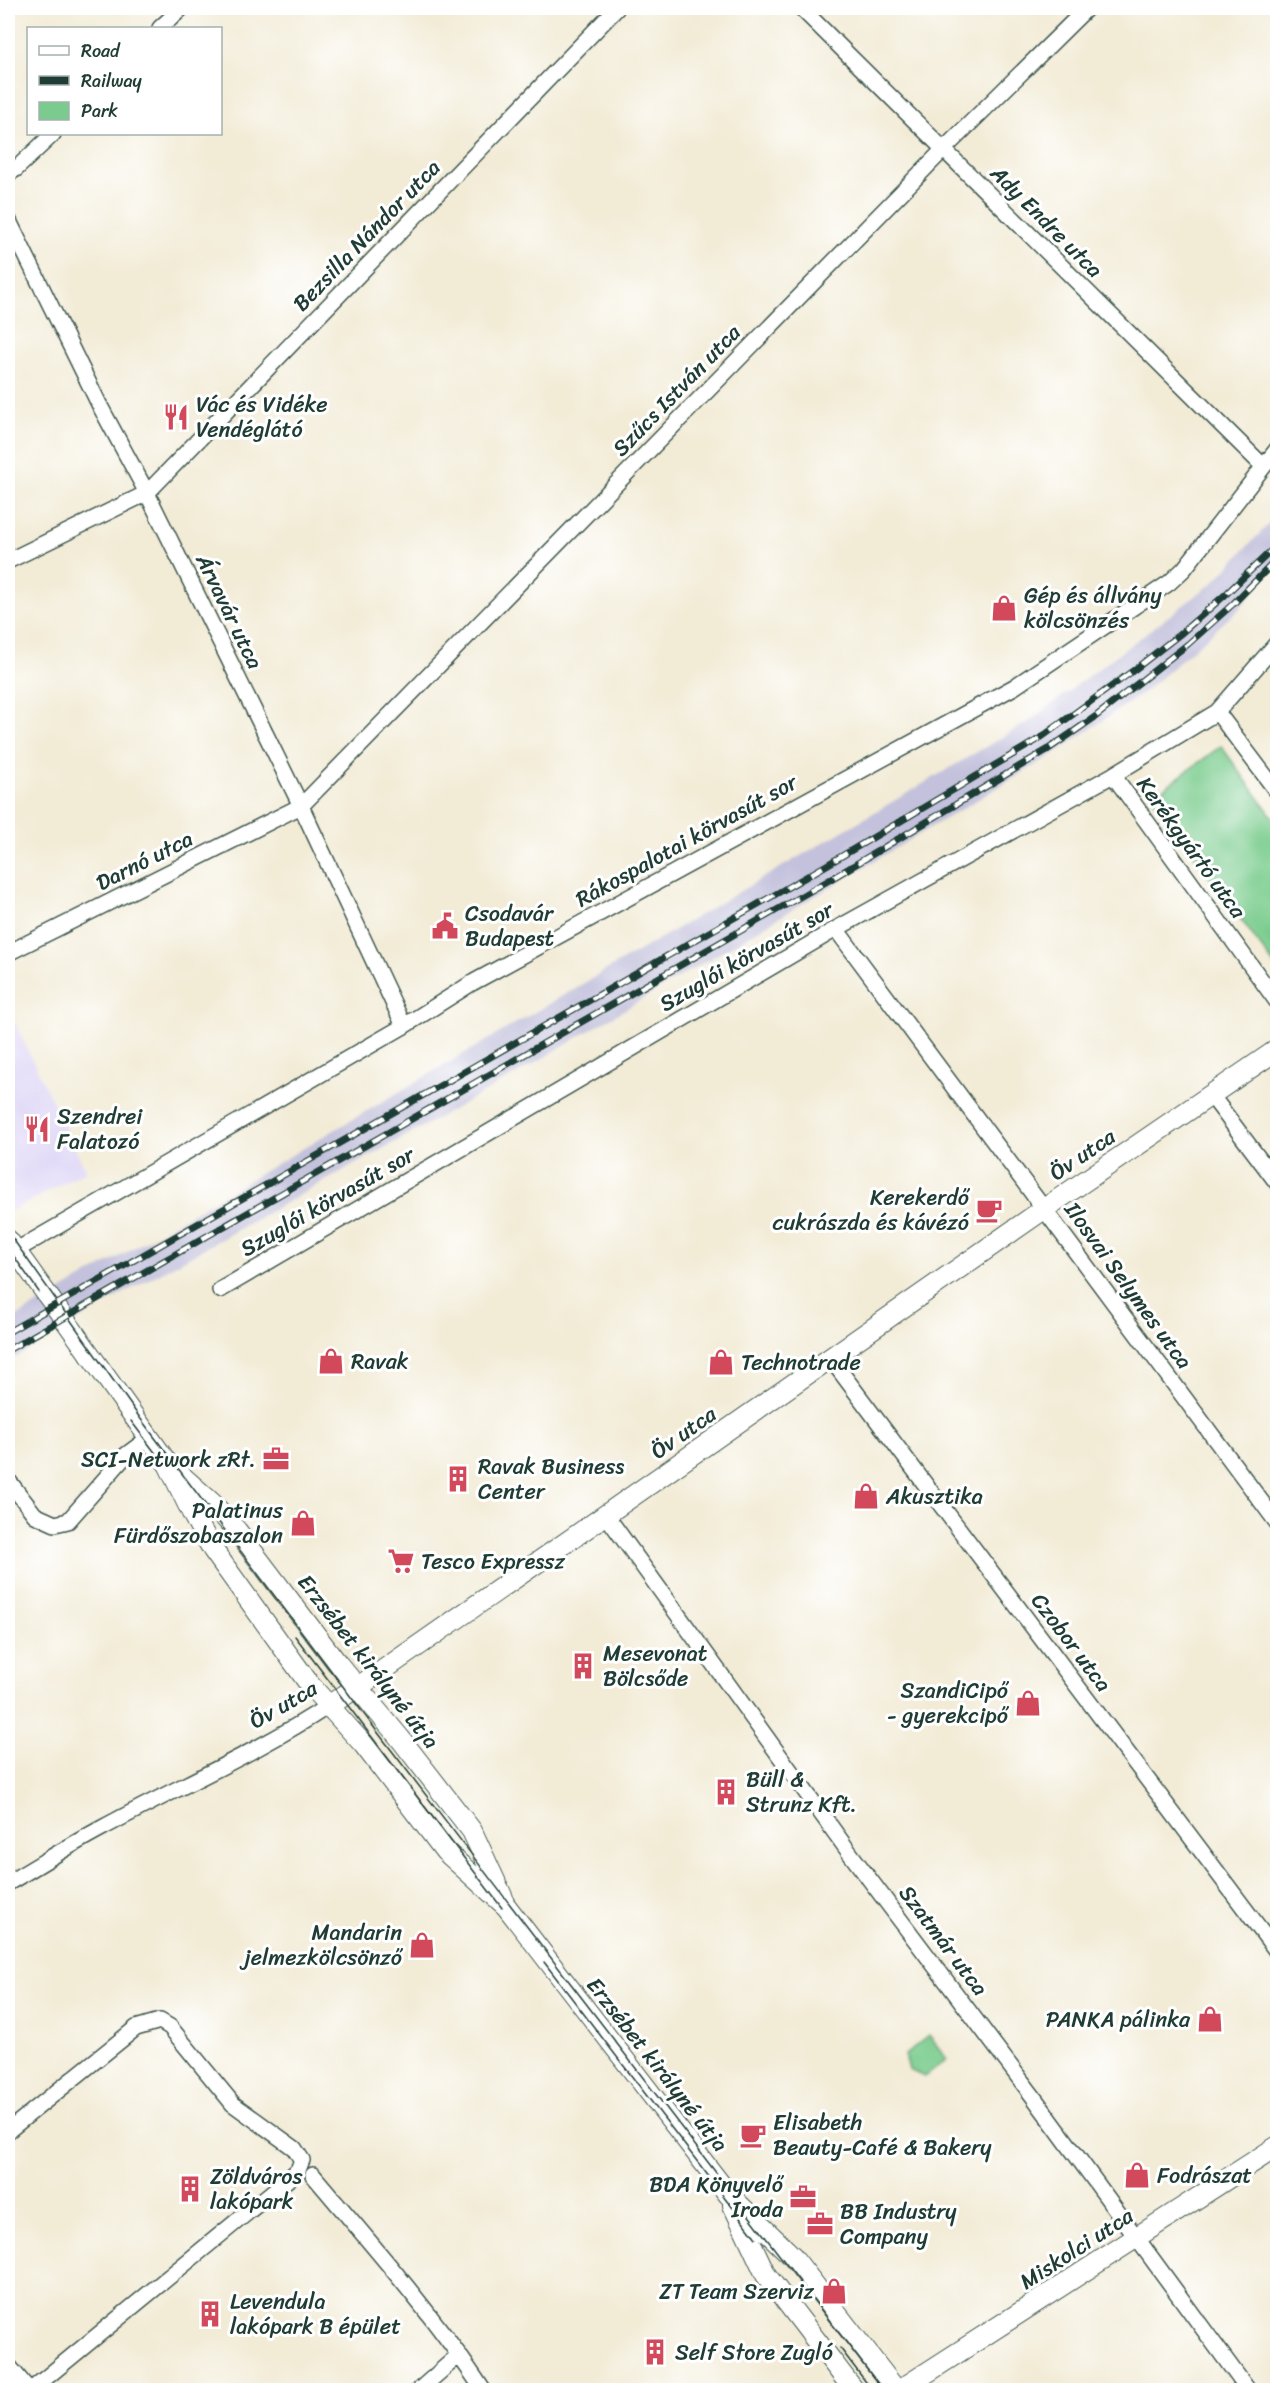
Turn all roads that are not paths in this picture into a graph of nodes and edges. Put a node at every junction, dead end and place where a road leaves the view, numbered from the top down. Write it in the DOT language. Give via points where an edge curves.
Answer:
graph roads {
  1 [pos="182,8"];
  2 [pos="617,8"];
  3 [pos="801,8"];
  4 [pos="1087,8"];
  5 [pos="161,27"];
  6 [pos="52,135"];
  7 [pos="943,150"];
  8 [pos="8,174"];
  9 [pos="8,219"];
  10 [pos="1278,448"];
  11 [pos="1263,466"];
  12 [pos="147,493"];
  13 [pos="8,561"];
  14 [pos="1278,642"];
  15 [pos="1217,712"];
  16 [pos="1113,775"];
  17 [pos="1278,793"];
  18 [pos="301,806"];
  19 [pos="836,929"];
  20 [pos="8,953"];
  21 [pos="1278,1003"];
  22 [pos="404,1026"];
  23 [pos="1278,1049"];
  24 [pos="1211,1095"];
  25 [pos="1278,1184"];
  26 [pos="1044,1209"];
  27 [pos="10,1249"];
  28 [pos="220,1290"];
  29 [pos="831,1359"];
  30 [pos="149,1438"];
  31 [pos="168,1464"];
  32 [pos="8,1480"];
  33 [pos="606,1515"];
  34 [pos="1278,1524"];
  35 [pos="358,1687"];
  36 [pos="328,1706"];
  37 [pos="8,1882"];
  38 [pos="506,1906"];
  39 [pos="1278,1953"];
  40 [pos="8,2130"];
  41 [pos="1278,2146"];
  42 [pos="313,2175"];
  43 [pos="728,2194"];
  44 [pos="1135,2238"];
  45 [pos="459,2355"];
  46 [pos="8,2365"];
  47 [pos="30,2391"];
  48 [pos="419,2391"];
  49 [pos="483,2391"];
  50 [pos="854,2391"];
  51 [pos="898,2391"];
  52 [pos="1248,2391"];
  1 -- 5 [label="street"];
  2 -- 12 [label="street, Bezsilla Nándor utca"];
  3 -- 7 [label="street, Ady Endre utca"];
  4 -- 7 [label="street, Szűcs István utca"];
  6 -- 8 [label="street"];
  7 -- 11 [label="street, Ady Endre utca"];
  7 -- 18 [label="street, Szűcs István utca"];
  9 -- 12 [label="street, Árvavár utca"];
  10 -- 11 [label="street, Rákospalotai körvasút sor"];
  11 -- 22 [label="street, Rákospalotai körvasút sor" via="1184,569 1075,649 1014,687 472,983"];
  12 -- 13 [label="street, Bezsilla Nándor utca"];
  12 -- 18 [label="street, Árvavár utca"];
  14 -- 15 [label="street, Szuglói körvasút sor"];
  15 -- 16 [label="street, Szuglói körvasút sor"];
  15 -- 17 [label="street"];
  16 -- 19 [label="street, Szuglói körvasút sor"];
  16 -- 21 [label="street, Kerékgyártó utca"];
  18 -- 20 [label="street, Darnó utca"];
  18 -- 22 [label="street, Árvavár utca"];
  19 -- 26 [label="street, Ilosvai Selymes utca"];
  19 -- 28 [label="street, Szuglói körvasút sor"];
  22 -- 27 [label="street, Rákospalotai körvasút sor"];
  23 -- 24 [label="street, Öv utca"];
  24 -- 25 [label="street"];
  24 -- 26 [label="street, Öv utca"];
  26 -- 29 [label="street, Öv utca"];
  26 -- 34 [label="street, Ilosvai Selymes utca"];
  27 -- 30 [label="street, Erzsébet királyné útja"];
  29 -- 33 [label="street, Öv utca"];
  29 -- 39 [label="street, Czobor utca"];
  30 -- 31 [label="street, Erzsébet királyné útja"];
  30 -- 32 [label="street" via="126,1455 68,1521 55,1524 35,1515"];
  31 -- 35 [label="street, Erzsébet királyné útja" via="213,1503 237,1531"];
  31 -- 36 [label="street, Erzsébet királyné útja" via="194,1517 234,1582"];
  33 -- 35 [label="street, Öv utca"];
  33 -- 44 [label="street, Szatmár utca"];
  35 -- 36 [label="street, Öv utca"];
  35 -- 38 [label="street, Erzsébet királyné útja" via="472,1831"];
  36 -- 37 [label="street, Öv utca"];
  36 -- 38 [label="street, Erzsébet királyné útja" via="364,1745 445,1851"];
  38 -- 43 [label="street, Erzsébet királyné útja"];
  40 -- 47 [label="street" via="136,2028 160,2021 170,2027 233,2104 294,2148 302,2160 287,2180"];
  41 -- 44 [label="street, Miskolci utca"];
  42 -- 45 [label="street"];
  43 -- 50 [label="street, Erzsébet királyné útja" via="766,2275"];
  43 -- 51 [label="street, Erzsébet királyné útja" via="792,2256"];
  44 -- 51 [label="street, Miskolci utca"];
  44 -- 52 [label="street, Szatmár utca"];
  45 -- 48 [label="street"];
  45 -- 49 [label="street"];
  46 -- 47 [label="street"];
}
